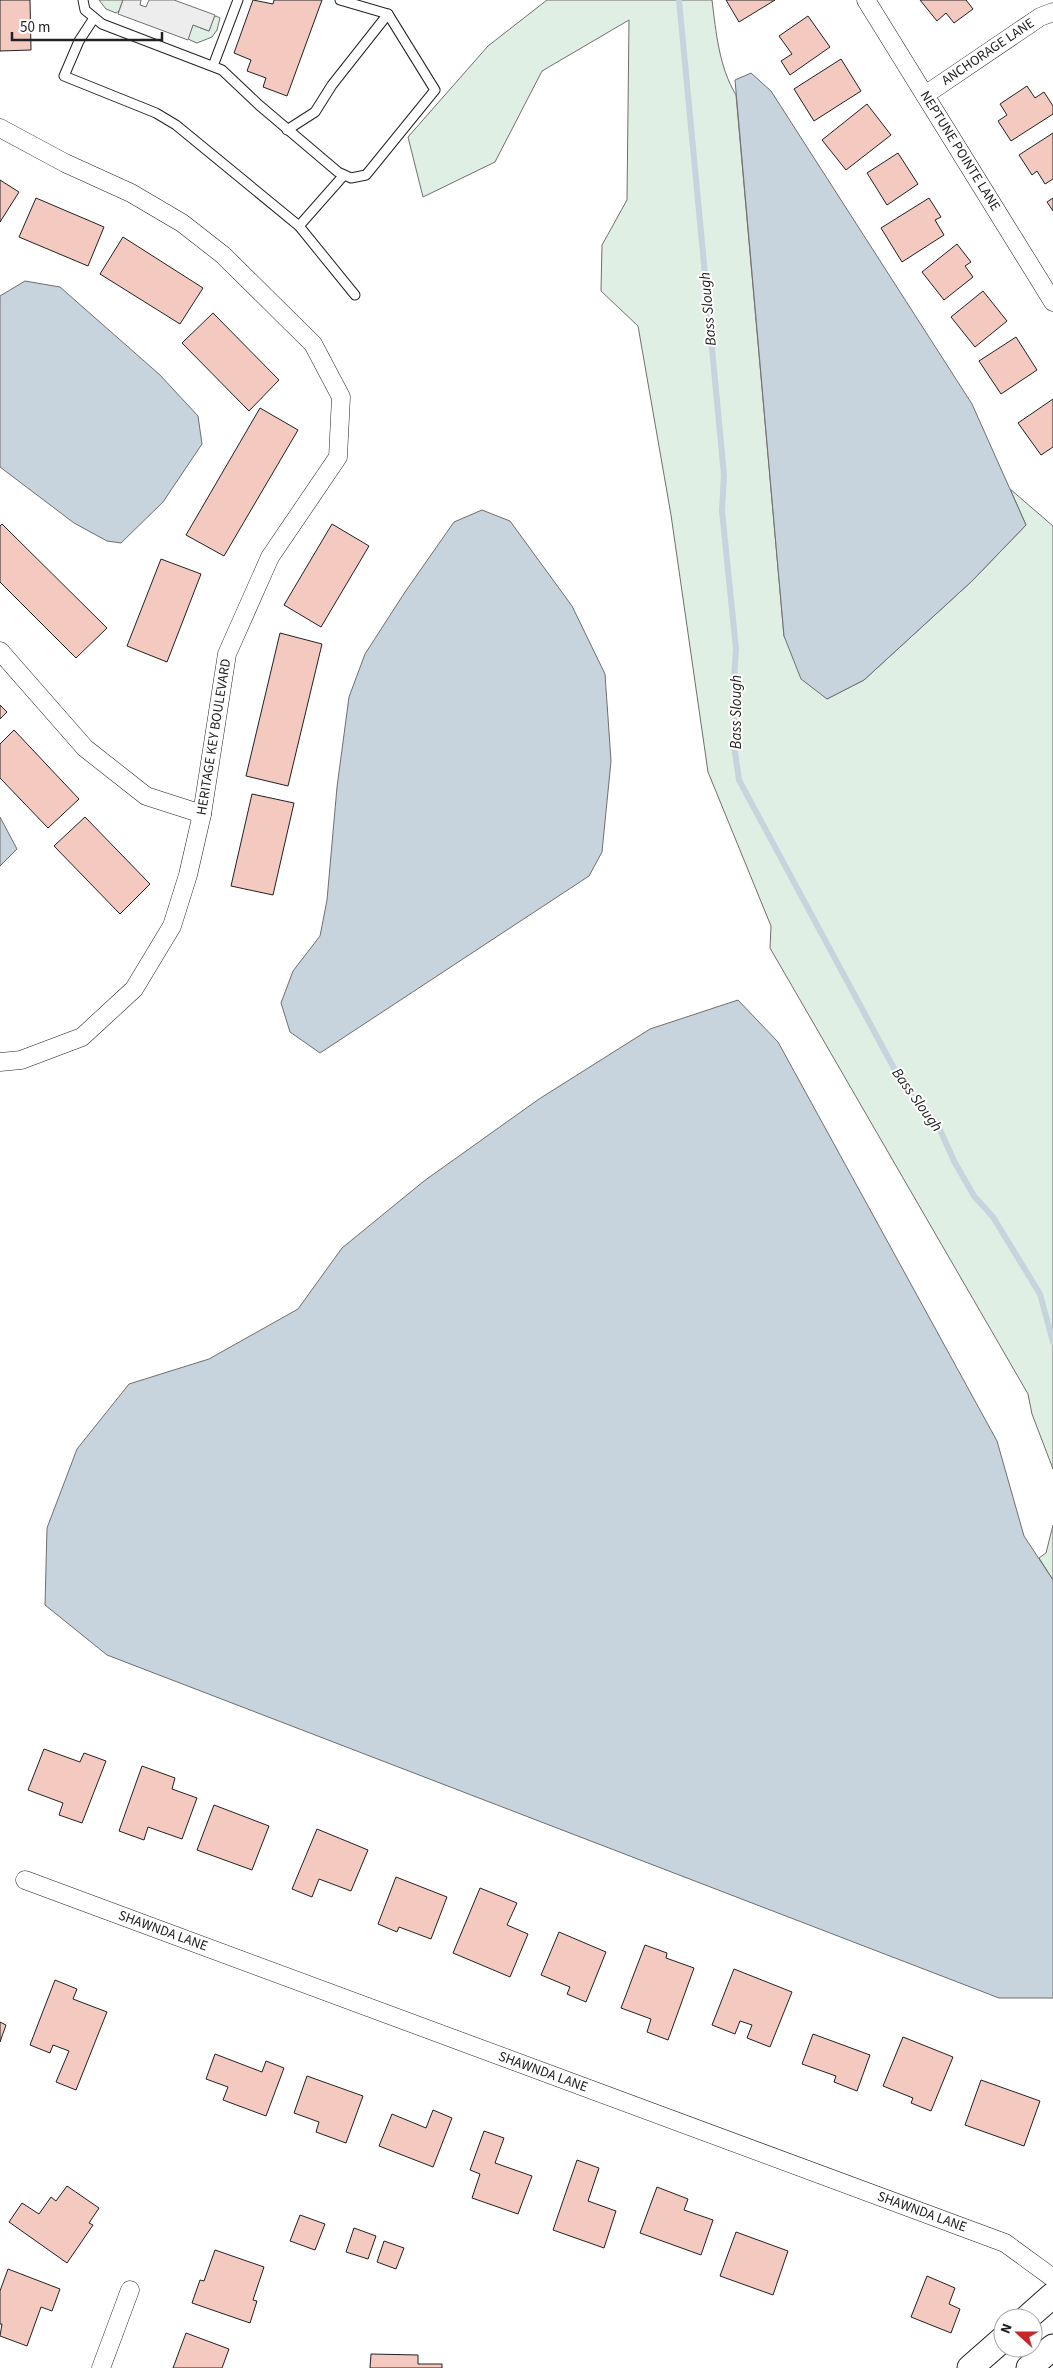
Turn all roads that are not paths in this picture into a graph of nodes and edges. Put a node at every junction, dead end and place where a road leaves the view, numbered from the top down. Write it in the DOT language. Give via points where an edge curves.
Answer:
graph roads {
  1 [pos="83,0"];
  2 [pos="238,0"];
  3 [pos="340,0"];
  4 [pos="866,0"];
  5 [pos="1053,12"];
  6 [pos="388,14"];
  7 [pos="94,18"];
  8 [pos="213,66"];
  9 [pos="925,95"];
  10 [pos="0,128"];
  11 [pos="288,130"];
  12 [pos="344,175"];
  13 [pos="299,226"];
  14 [pos="355,295"];
  15 [pos="1053,302"];
  16 [pos="0,651"];
  17 [pos="202,814"];
  18 [pos="0,1062"];
  19 [pos="25,1880"];
  20 [pos="1053,2278"];
  21 [pos="130,2290"];
  22 [pos="1053,2296"];
  23 [pos="1039,2308"];
  24 [pos="1053,2347"];
  25 [pos="993,2348"];
  26 [pos="101,2368"];
  27 [pos="970,2368"];
  28 [pos="1029,2368"];
  1 -- 7 [label="lane" via="85,10"];
  2 -- 8 [label="lane"];
  3 -- 6 [label="lane"];
  4 -- 9 [label="street, NEPTUNE POINTE LANE"];
  5 -- 9 [label="street, ANCHORAGE LANE" via="1040,17"];
  6 -- 11 [label="lane" via="315,112"];
  6 -- 12 [label="lane" via="435,90 366,175 351,178"];
  7 -- 8 [label="lane" via="102,24"];
  7 -- 13 [label="lane" via="78,41 64,76 156,113 176,125"];
  8 -- 11 [label="lane" via="222,70"];
  9 -- 15 [label="street, NEPTUNE POINTE LANE"];
  10 -- 17 [label="street, HERITAGE KEY BOULEVARD" via="131,192 182,223 216,250 312,344 341,397 338,457 270,557 227,654"];
  11 -- 12 [label="lane"];
  12 -- 13 [label="lane"];
  13 -- 14 [label="lane"];
  16 -- 17 [label="street" via="85,748 146,796"];
  17 -- 18 [label="street, HERITAGE KEY BOULEVARD" via="172,926 134,989 82,1038 21,1060"];
  19 -- 20 [label="street, SHAWNDA LANE" via="1005,2243"];
  21 -- 26 [label="street"];
  22 -- 23 [label="main road"];
  24 -- 28 [label="main road"];
  25 -- 27 [label="main road"];
}
